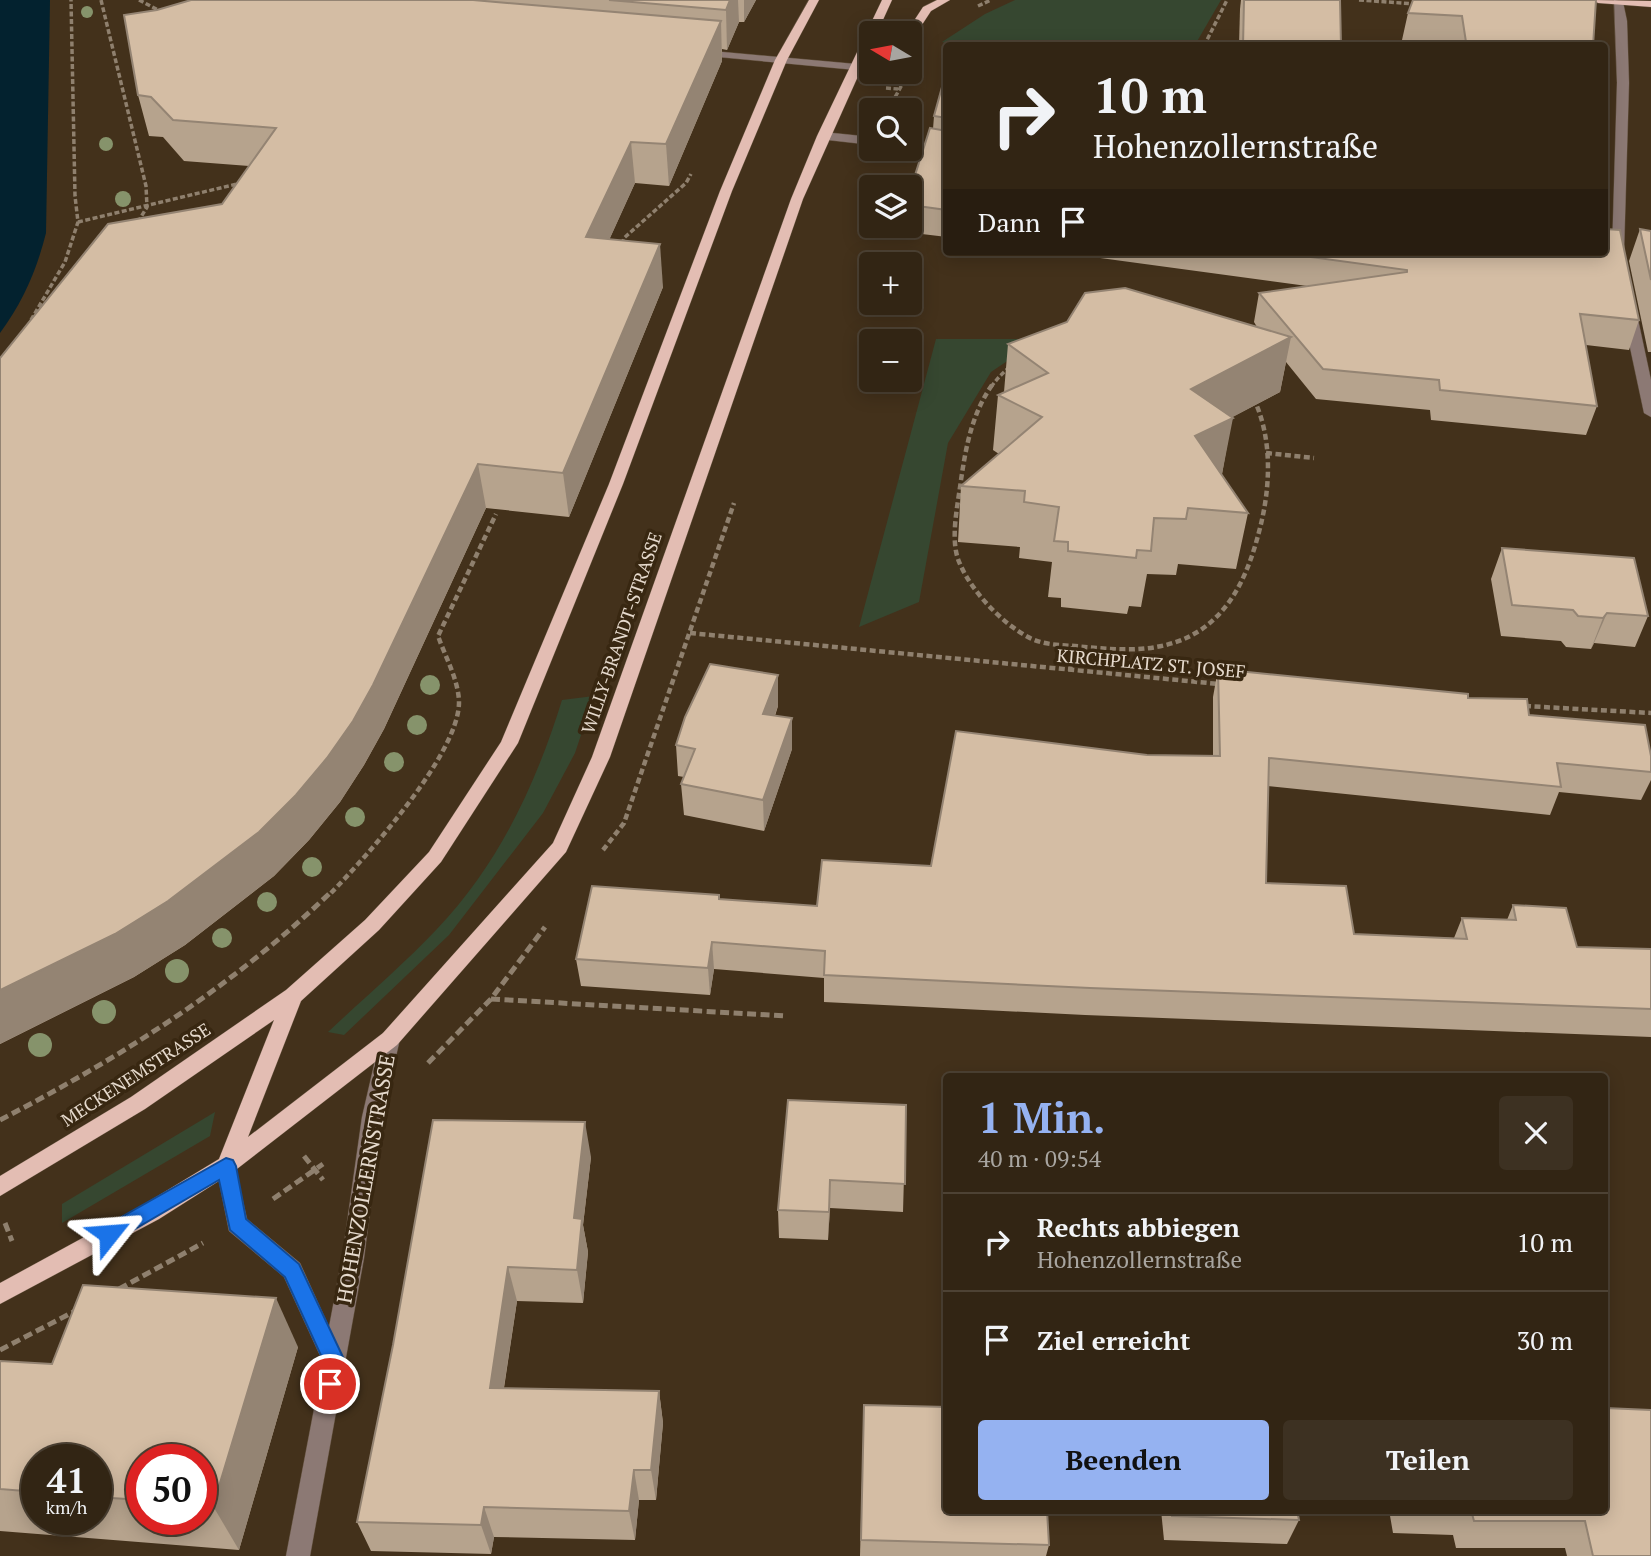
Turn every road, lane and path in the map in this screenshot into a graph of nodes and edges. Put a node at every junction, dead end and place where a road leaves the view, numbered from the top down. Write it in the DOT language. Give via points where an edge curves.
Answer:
graph roads {
  1 [pos="71,0"];
  2 [pos="101,0"];
  3 [pos="139,0"];
  4 [pos="814,0"];
  5 [pos="887,0"];
  6 [pos="945,0"];
  7 [pos="1227,0"];
  8 [pos="1359,0"];
  9 [pos="1598,0"];
  10 [pos="1618,2"];
  11 [pos="1651,4"];
  12 [pos="1425,5"];
  13 [pos="167,15"];
  14 [pos="919,21"];
  15 [pos="1206,42"];
  16 [pos="694,52"];
  17 [pos="781,60"];
  18 [pos="856,67"];
  19 [pos="859,67"];
  20 [pos="823,135"];
  21 [pos="859,139"];
  22 [pos="922,148"];
  23 [pos="943,150"];
  24 [pos="696,165"];
  25 [pos="248,181"];
  26 [pos="147,206"];
  27 [pos="78,222"];
  28 [pos="136,225"];
  29 [pos="619,250"];
  30 [pos="1622,271"];
  31 [pos="1626,295"];
  32 [pos="28,324"];
  33 [pos="1651,413"];
  34 [pos="1266,453"];
  35 [pos="1314,457"];
  36 [pos="496,514"];
  37 [pos="690,633"];
  38 [pos="1073,646"];
  39 [pos="1070,671"];
  40 [pos="1221,685"];
  41 [pos="1518,706"];
  42 [pos="1651,713"];
  43 [pos="293,996"];
  44 [pos="491,999"];
  45 [pos="787,1016"];
  46 [pos="390,1039"];
  47 [pos="0,1120"];
  48 [pos="226,1166"];
  49 [pos="0,1187"];
  50 [pos="0,1294"];
  51 [pos="334,1362"];
  52 [pos="298,1556"];
  1 -- 27 [label="path"];
  2 -- 26 [label="path"];
  3 -- 13 [label="path"];
  4 -- 17 [label="main road"];
  5 -- 18 [label="main road, WILLY-BRANDT-STRASSE"];
  6 -- 14 [label="main road" via="927,9"];
  7 -- 15 [label="path"];
  8 -- 12 [label="path"];
  9 -- 10 [label="main road"];
  10 -- 11 [label="main road"];
  10 -- 30 [label="street" via="1623,83"];
  16 -- 17 [label="street"];
  17 -- 18 [label="street"];
  17 -- 43 [label="main road" via="509,743 435,857 373,925"];
  18 -- 19 [label="main road"];
  18 -- 20 [label="main road, WILLY-BRANDT-STRASSE"];
  20 -- 21 [label="street"];
  20 -- 46 [label="main road, WILLY-BRANDT-STRASSE" via="767,279 601,757 560,847"];
  22 -- 23 [label="street"];
  24 -- 29 [label="path" via="685,183 624,238"];
  25 -- 26 [label="path"];
  26 -- 27 [label="path"];
  26 -- 28 [label="path"];
  27 -- 32 [label="path" via="65,262"];
  31 -- 33 [label="street"];
  34 -- 35 [label="path"];
  34 -- 38 [label="path" via="1261,532 1235,594 1200,630 1158,649 1108,651"];
  34 -- 38 [label="path" via="1268,437 1256,397 1241,377 1203,350 1131,332 1089,332 1054,343 1015,361 989,387 972,424 955,528 958,560 1006,622 1039,642"];
  36 -- 47 [label="path" via="438,636 459,701 445,746 359,866 299,926 244,970 62,1089"];
  37 -- 39 [label="path, KIRCHPLATZ ST. JOSEF"];
  38 -- 39 [label="path"];
  39 -- 40 [label="path, KIRCHPLATZ ST. JOSEF"];
  41 -- 42 [label="path"];
  43 -- 48 [label="main road"];
  43 -- 49 [label="main road, MECKENEMSTRASSE" via="138,1103"];
  44 -- 45 [label="path"];
  46 -- 48 [label="main road, WILLY-BRANDT-STRASSE"];
  46 -- 51 [label="street, HOHENZOLLERNSTRASSE" via="372,1117"];
  48 -- 50 [label="main road"];
  48 -- 51 [label="street, HOHENZOLLERNSTRASSE" via="237,1224 292,1270"];
  51 -- 52 [label="street, HOHENZOLLERNSTRASSE"];
}
